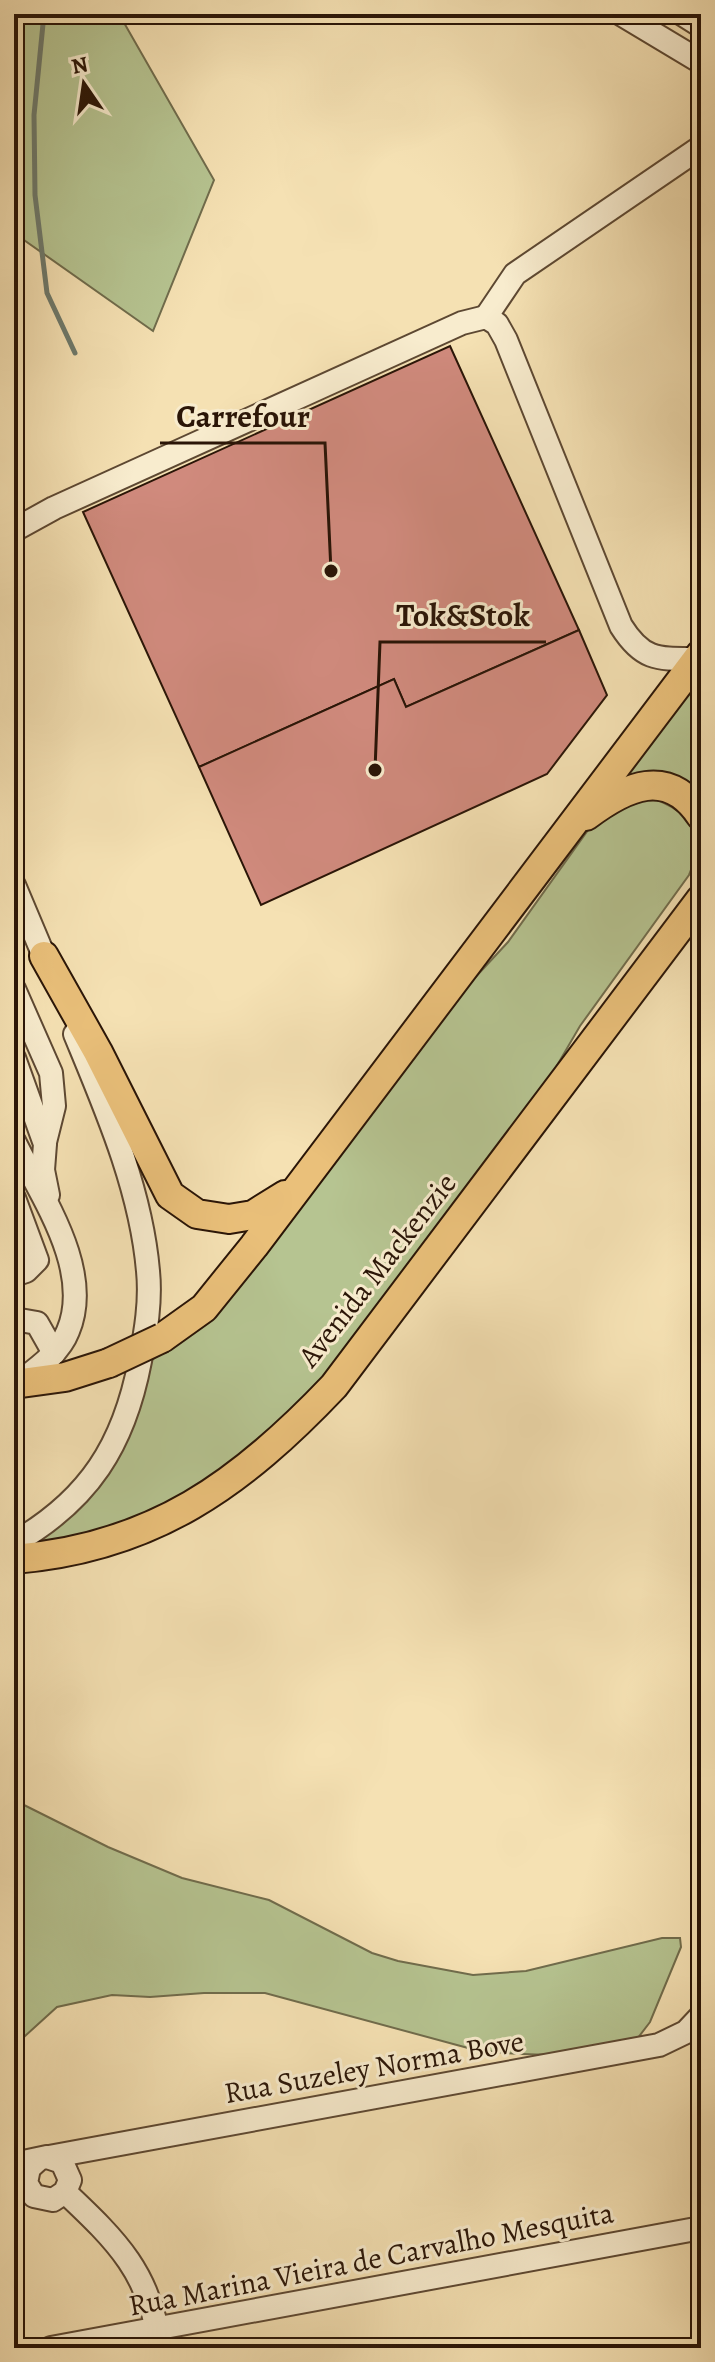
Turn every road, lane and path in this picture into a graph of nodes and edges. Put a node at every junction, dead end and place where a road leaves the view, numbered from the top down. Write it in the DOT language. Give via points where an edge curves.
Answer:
graph roads {
  1 [pos="621,14"];
  2 [pos="682,14"];
  3 [pos="701,26"];
  4 [pos="701,62"];
  5 [pos="701,147"];
  6 [pos="486,317"];
  7 [pos="14,530"];
  8 [pos="699,657"];
  9 [pos="701,816"];
  10 [pos="565,832"];
  11 [pos="701,878"];
  12 [pos="14,885"];
  13 [pos="694,908"];
  14 [pos="44,956"];
  15 [pos="14,989"];
  16 [pos="14,1058"];
  17 [pos="45,1144"];
  18 [pos="15,1150"];
  19 [pos="303,1184"];
  20 [pos="14,1198"];
  21 [pos="53,1222"];
  22 [pos="14,1275"];
  23 [pos="14,1319"];
  24 [pos="54,1353"];
  25 [pos="16,1384"];
  26 [pos="14,1543"];
  27 [pos="14,1559"];
  28 [pos="701,2016"];
  29 [pos="44,2158"];
  30 [pos="14,2164"];
  31 [pos="65,2192"];
  32 [pos="701,2228"];
  33 [pos="159,2339"];
  34 [pos="51,2348"];
  1 -- 4 [label="street"];
  2 -- 3 [label="street"];
  5 -- 6 [label="street" via="515,274"];
  6 -- 7 [label="street" via="462,323"];
  6 -- 8 [label="street" via="506,340 621,626 635,648 655,656"];
  8 -- 10 [label="main road"];
  9 -- 10 [label="main road" via="680,793 658,784 636,786"];
  10 -- 19 [label="main road"];
  11 -- 13 [label="main road, Avenida Mackenzie"];
  12 -- 14 [label="street"];
  13 -- 27 [label="main road, Avenida Mackenzie" via="351,1363 280,1442 207,1497 123,1537"];
  14 -- 19 [label="main road" via="170,1195 197,1214 229,1219 253,1215"];
  14 -- 26 [label="street" via="108,1113 139,1214 148,1272 148,1323 129,1413 98,1472 66,1508"];
  15 -- 17 [label="street" via="51,1073 54,1106"];
  16 -- 17 [label="street"];
  17 -- 21 [label="street" via="43,1170"];
  18 -- 21 [label="street"];
  19 -- 25 [label="main road, bridge" via="204,1308 162,1338 65,1377"];
  20 -- 22 [label="street" via="37,1256 30,1269"];
  21 -- 24 [label="street" via="71,1264 73,1289 68,1333"];
  23 -- 24 [label="street" via="37,1323"];
  24 -- 25 [label="street"];
  28 -- 29 [label="street, Rua Suzeley Norma Bove" via="686,2032 659,2045"];
  29 -- 30 [label="street, Rua Suzeley Norma Bove"];
  29 -- 31 [label="street" via="67,2167 70,2180"];
  29 -- 31 [label="street" via="26,2176 29,2190 47,2201"];
  31 -- 33 [label="street" via="117,2240 133,2263"];
  32 -- 33 [label="street, Rua Marina Vieira de Carvalho Mesquita"];
  33 -- 34 [label="street, Rua Marina Vieira de Carvalho Mesquita"];
}
